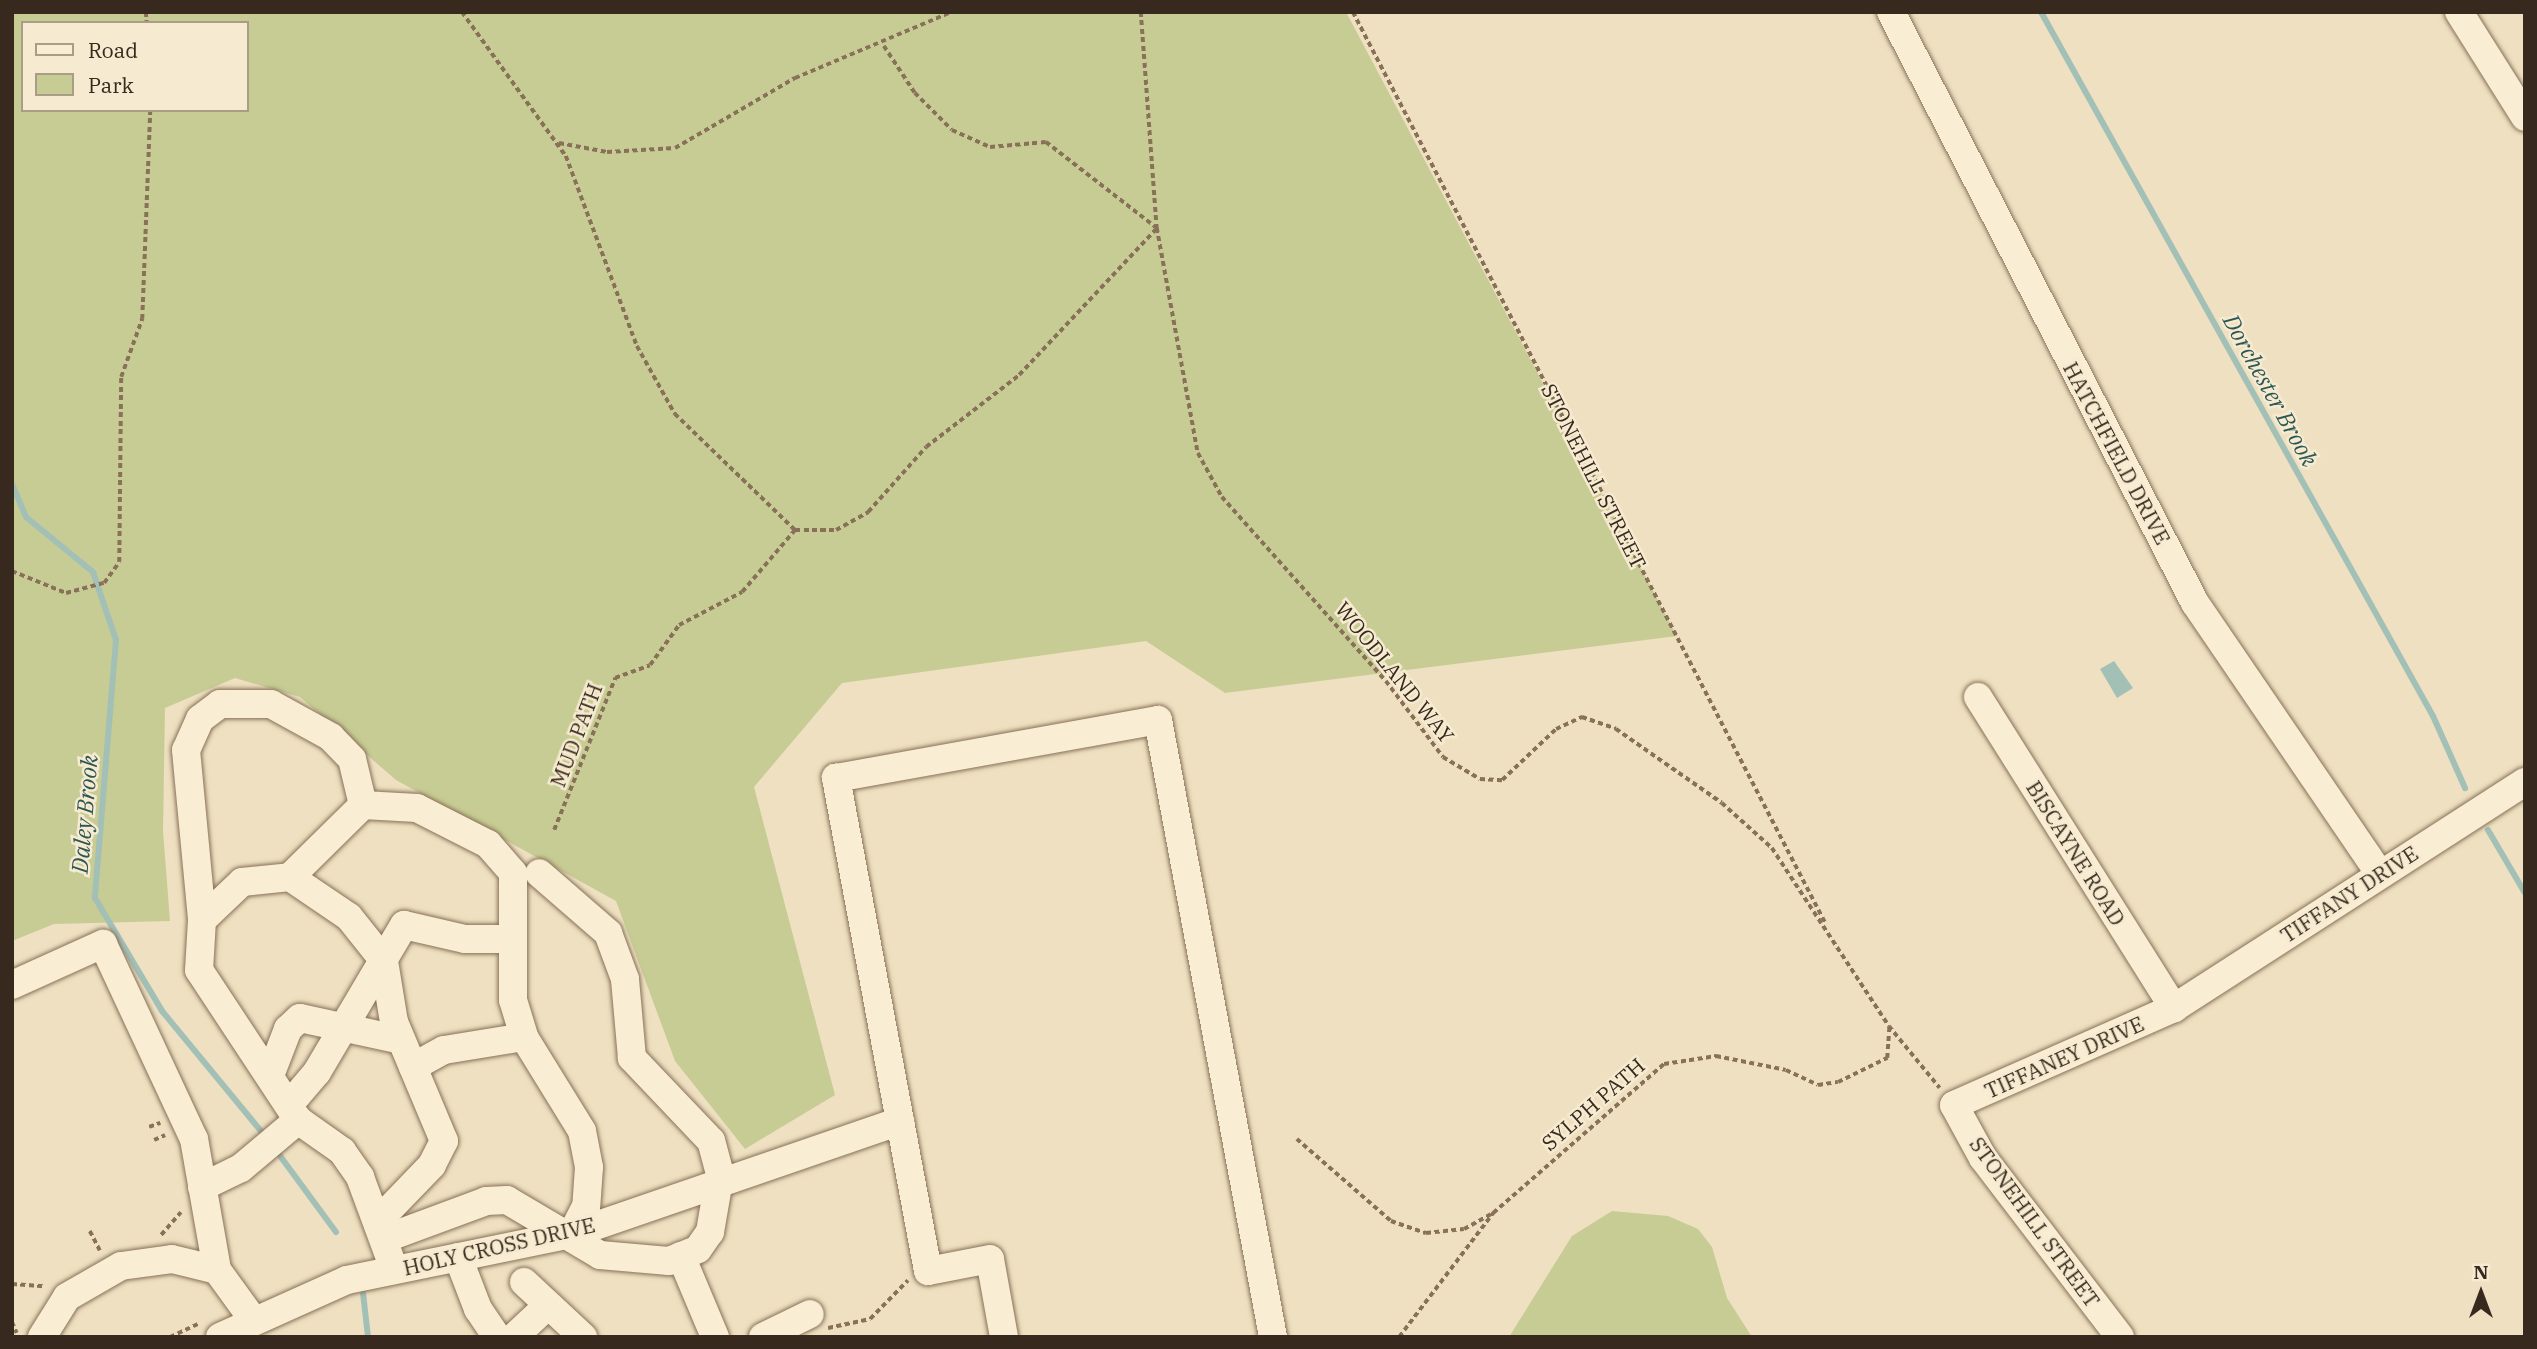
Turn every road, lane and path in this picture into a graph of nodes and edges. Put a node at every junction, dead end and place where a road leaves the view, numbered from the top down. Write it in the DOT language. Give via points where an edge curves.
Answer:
graph roads {
  1 [pos="461,12"];
  2 [pos="951,12"];
  3 [pos="1142,12"];
  4 [pos="1353,12"];
  5 [pos="1891,12"];
  6 [pos="2459,12"];
  7 [pos="884,46"];
  8 [pos="150,112"];
  9 [pos="2525,117"];
  10 [pos="557,143"];
  11 [pos="1157,228"];
  12 [pos="795,530"];
  13 [pos="12,571"];
  14 [pos="1978,697"];
  15 [pos="2525,782"];
  16 [pos="363,805"];
  17 [pos="554,830"];
  18 [pos="539,873"];
  19 [pos="2379,873"];
  20 [pos="290,877"];
  21 [pos="202,920"];
  22 [pos="513,939"];
  23 [pos="1834,940"];
  24 [pos="384,961"];
  25 [pos="12,985"];
  26 [pos="2174,1009"];
  27 [pos="347,1024"];
  28 [pos="1889,1026"];
  29 [pos="524,1037"];
  30 [pos="401,1040"];
  31 [pos="413,1067"];
  32 [pos="271,1073"];
  33 [pos="1954,1105"];
  34 [pos="900,1121"];
  35 [pos="283,1127"];
  36 [pos="1297,1139"];
  37 [pos="719,1181"];
  38 [pos="201,1187"];
  39 [pos="184,1209"];
  40 [pos="1493,1213"];
  41 [pos="381,1230"];
  42 [pos="90,1231"];
  43 [pos="572,1234"];
  44 [pos="151,1246"];
  45 [pos="113,1253"];
  46 [pos="458,1256"];
  47 [pos="681,1256"];
  48 [pos="394,1269"];
  49 [pos="217,1270"];
  50 [pos="928,1270"];
  51 [pos="524,1282"];
  52 [pos="12,1284"];
  53 [pos="51,1287"];
  54 [pos="547,1306"];
  55 [pos="810,1314"];
  56 [pos="12,1322"];
  57 [pos="260,1328"];
  58 [pos="18,1337"];
  59 [pos="42,1337"];
  60 [pos="220,1337"];
  61 [pos="496,1337"];
  62 [pos="514,1337"];
  63 [pos="583,1337"];
  64 [pos="715,1337"];
  65 [pos="763,1337"];
  66 [pos="1004,1337"];
  67 [pos="1273,1337"];
  68 [pos="1399,1337"];
  69 [pos="2120,1337"];
  1 -- 10 [label="path"];
  2 -- 7 [label="path"];
  3 -- 11 [label="path, WOODLAND WAY"];
  4 -- 23 [label="path, STONEHILL STREET"];
  5 -- 19 [label="street, HATCHFIELD DRIVE" via="2195,603"];
  6 -- 9 [label="street"];
  7 -- 10 [label="path" via="795,78 675,148 607,152"];
  7 -- 11 [label="path" via="915,93 952,130 990,147 1046,142"];
  8 -- 13 [label="path" via="142,319 121,377 119,562 104,583 92,588 52,590"];
  10 -- 12 [label="path" via="586,195 637,346 675,414"];
  11 -- 12 [label="path" via="1019,375 895,476 868,512 836,530"];
  11 -- 23 [label="path, WOODLAND WAY" via="1198,453 1222,497 1386,681 1443,757 1479,779 1502,780 1556,729 1582,717 1616,729 1711,794 1772,848"];
  12 -- 17 [label="path, MUD PATH" via="742,592 678,625 650,665 615,678"];
  14 -- 26 [label="street, BISCAYNE ROAD"];
  15 -- 19 [label="street, TIFFANY DRIVE"];
  16 -- 20 [label="street"];
  16 -- 21 [label="street" via="352,759 331,737 271,704 220,704 200,719 186,750"];
  16 -- 22 [label="street" via="417,807 503,856 516,890"];
  18 -- 37 [label="street" via="608,933 625,979 632,1058 710,1140"];
  19 -- 26 [label="street, TIFFANY DRIVE"];
  20 -- 21 [label="street" via="242,882"];
  20 -- 24 [label="street" via="349,917"];
  21 -- 32 [label="street" via="197,950 209,995"];
  22 -- 24 [label="street" via="465,939 411,922"];
  22 -- 29 [label="street" via="513,1000"];
  23 -- 28 [label="path"];
  24 -- 27 [label="street"];
  24 -- 30 [label="street"];
  25 -- 38 [label="street" via="103,944 194,1139"];
  26 -- 33 [label="street, TIFFANEY DRIVE"];
  27 -- 30 [label="street"];
  27 -- 32 [label="street" via="300,1018 288,1029"];
  27 -- 35 [label="street"];
  28 -- 33 [label="path"];
  28 -- 40 [label="path, SYLPH PATH" via="1887,1058 1838,1082 1818,1085 1786,1070 1716,1056 1664,1064"];
  29 -- 31 [label="street" via="444,1050"];
  29 -- 43 [label="street" via="582,1131 589,1167 586,1206"];
  30 -- 31 [label="street"];
  31 -- 41 [label="street" via="444,1141 432,1165"];
  32 -- 35 [label="street"];
  33 -- 69 [label="street, STONEHILL STREET" via="1983,1158"];
  34 -- 37 [label="street, HOLY CROSS DRIVE"];
  34 -- 50 [label="street"];
  34 -- 67 [label="street" via="836,778 1158,720"];
  35 -- 38 [label="street" via="241,1168"];
  35 -- 41 [label="street" via="342,1151"];
  36 -- 40 [label="path" via="1391,1221 1426,1233 1464,1229"];
  37 -- 43 [label="street, HOLY CROSS DRIVE"];
  37 -- 47 [label="street" via="710,1232 698,1249"];
  38 -- 49 [label="street"];
  39 -- 44 [label="path"];
  40 -- 68 [label="path, SYLPH PATH"];
  41 -- 43 [label="street" via="486,1201 507,1200 546,1226"];
  41 -- 48 [label="street"];
  42 -- 45 [label="path" via="103,1258"];
  43 -- 46 [label="street, HOLY CROSS DRIVE"];
  43 -- 47 [label="street" via="600,1255 658,1261"];
  46 -- 48 [label="street, HOLY CROSS DRIVE"];
  46 -- 61 [label="street" via="478,1309"];
  47 -- 64 [label="street"];
  48 -- 57 [label="street, HOLY CROSS DRIVE" via="347,1280"];
  49 -- 57 [label="street"];
  49 -- 59 [label="street" via="172,1259 121,1266 67,1297"];
  50 -- 55 [label="path" via="902,1282 870,1319 832,1331"];
  50 -- 66 [label="street" via="990,1259"];
  51 -- 54 [label="street"];
  52 -- 53 [label="path"];
  54 -- 62 [label="street"];
  54 -- 63 [label="street"];
  55 -- 65 [label="street"];
  56 -- 58 [label="path"];
  57 -- 60 [label="street, HOLY CROSS DRIVE"];
}
